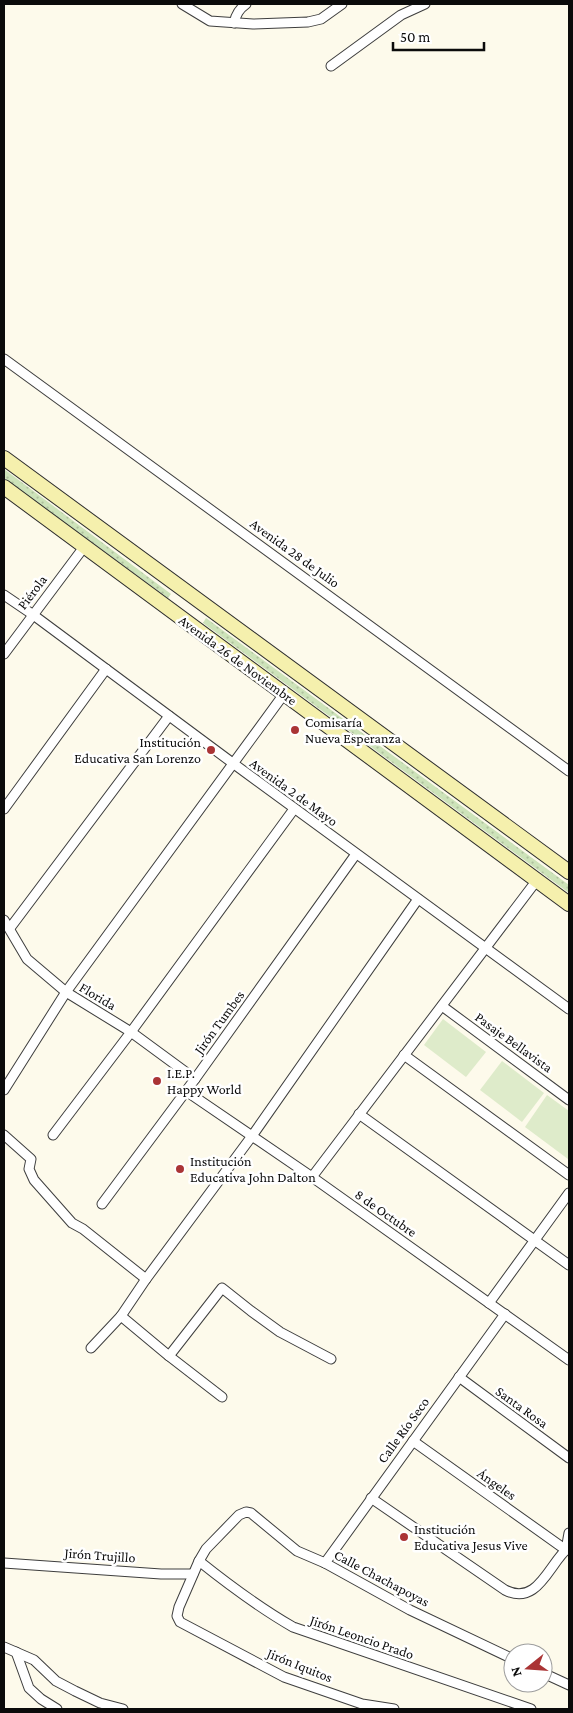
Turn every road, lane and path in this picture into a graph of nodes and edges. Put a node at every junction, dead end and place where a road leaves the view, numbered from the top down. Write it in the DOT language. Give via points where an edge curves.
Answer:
graph roads {
  1 [pos="182,4"];
  2 [pos="246,4"];
  3 [pos="342,4"];
  4 [pos="425,4"];
  5 [pos="234,23"];
  6 [pos="331,66"];
  7 [pos="4,359"];
  8 [pos="4,458"];
  9 [pos="4,487"];
  10 [pos="84,546"];
  11 [pos="4,595"];
  12 [pos="190,596"];
  13 [pos="32,614"];
  14 [pos="177,616"];
  15 [pos="4,654"];
  16 [pos="106,669"];
  17 [pos="284,694"];
  18 [pos="169,716"];
  19 [pos="234,764"];
  20 [pos="569,771"];
  21 [pos="4,809"];
  22 [pos="294,809"];
  23 [pos="356,854"];
  24 [pos="569,872"];
  25 [pos="537,880"];
  26 [pos="418,899"];
  27 [pos="569,904"];
  28 [pos="4,920"];
  29 [pos="10,928"];
  30 [pos="486,947"];
  31 [pos="66,992"];
  32 [pos="442,1006"];
  33 [pos="569,1009"];
  34 [pos="131,1032"];
  35 [pos="404,1055"];
  36 [pos="195,1079"];
  37 [pos="4,1090"];
  38 [pos="186,1091"];
  39 [pos="569,1100"];
  40 [pos="360,1114"];
  41 [pos="52,1135"];
  42 [pos="4,1136"];
  43 [pos="252,1136"];
  44 [pos="569,1175"];
  45 [pos="312,1178"];
  46 [pos="569,1193"];
  47 [pos="102,1204"];
  48 [pos="535,1240"];
  49 [pos="569,1265"];
  50 [pos="146,1279"];
  51 [pos="489,1303"];
  52 [pos="504,1314"];
  53 [pos="121,1316"];
  54 [pos="92,1348"];
  55 [pos="169,1356"];
  56 [pos="331,1359"];
  57 [pos="569,1360"];
  58 [pos="459,1377"];
  59 [pos="222,1397"];
  60 [pos="413,1441"];
  61 [pos="569,1458"];
  62 [pos="371,1498"];
  63 [pos="569,1533"];
  64 [pos="568,1548"];
  65 [pos="199,1561"];
  66 [pos="4,1563"];
  67 [pos="324,1563"];
  68 [pos="194,1574"];
  69 [pos="4,1647"];
  70 [pos="16,1652"];
  71 [pos="503,1654"];
  72 [pos="553,1678"];
  73 [pos="569,1685"];
  74 [pos="57,1709"];
  75 [pos="123,1709"];
  76 [pos="394,1709"];
  77 [pos="531,1709"];
  1 -- 5 [label="street" via="210,21"];
  2 -- 5 [label="street" via="236,15"];
  3 -- 5 [label="street" via="321,19 308,22"];
  4 -- 6 [label="street" via="401,15"];
  7 -- 20 [label="street, Avenida 28 de Julio"];
  8 -- 12 [label="main road, Avenida 26 de Noviembre"];
  9 -- 10 [label="main road, Avenida 26 de Noviembre"];
  10 -- 13 [label="street, Piérola"];
  10 -- 14 [label="main road, Avenida 26 de Noviembre"];
  11 -- 13 [label="street, Avenida 2 de Mayo"];
  12 -- 14 [label="main road"];
  12 -- 24 [label="main road, Avenida 26 de Noviembre"];
  13 -- 15 [label="street, Piérola"];
  13 -- 16 [label="street, Avenida 2 de Mayo"];
  14 -- 17 [label="main road, Avenida 26 de Noviembre"];
  16 -- 18 [label="street, Avenida 2 de Mayo"];
  16 -- 21 [label="street"];
  17 -- 19 [label="street"];
  17 -- 25 [label="main road, Avenida 26 de Noviembre"];
  18 -- 19 [label="street, Avenida 2 de Mayo"];
  18 -- 29 [label="street"];
  19 -- 22 [label="street, Avenida 2 de Mayo"];
  19 -- 31 [label="street"];
  22 -- 23 [label="street, Avenida 2 de Mayo"];
  22 -- 34 [label="street"];
  23 -- 26 [label="street, Avenida 2 de Mayo"];
  23 -- 36 [label="street, Jirón Tumbes"];
  25 -- 27 [label="main road, Avenida 26 de Noviembre"];
  25 -- 30 [label="street"];
  26 -- 30 [label="street, Avenida 2 de Mayo"];
  26 -- 43 [label="street"];
  28 -- 29 [label="street, Florida"];
  29 -- 31 [label="street, Florida" via="27,959"];
  30 -- 32 [label="street"];
  30 -- 33 [label="street, Avenida 2 de Mayo"];
  31 -- 34 [label="street, Florida"];
  31 -- 37 [label="street"];
  32 -- 35 [label="street"];
  32 -- 39 [label="street, Pasaje Bellavista"];
  34 -- 36 [label="street, Florida"];
  34 -- 41 [label="street"];
  35 -- 40 [label="street"];
  35 -- 44 [label="street"];
  36 -- 38 [label="street, Jirón Tumbes"];
  38 -- 43 [label="street, 8 de Octubre"];
  38 -- 47 [label="street, Jirón Tumbes"];
  40 -- 45 [label="street"];
  40 -- 48 [label="street"];
  42 -- 50 [label="street" via="31,1159 29,1169 34,1180 72,1223"];
  43 -- 45 [label="street, 8 de Octubre"];
  43 -- 50 [label="street"];
  45 -- 51 [label="street, 8 de Octubre"];
  46 -- 48 [label="street"];
  48 -- 49 [label="street"];
  48 -- 51 [label="street"];
  50 -- 53 [label="street"];
  51 -- 52 [label="street, 8 de Octubre"];
  52 -- 57 [label="street, 8 de Octubre"];
  52 -- 58 [label="street, Calle Río Seco"];
  53 -- 54 [label="street"];
  53 -- 55 [label="street"];
  55 -- 56 [label="street" via="222,1288 280,1332"];
  55 -- 59 [label="street"];
  58 -- 60 [label="street, Calle Río Seco"];
  58 -- 61 [label="street, Santa Rosa"];
  60 -- 62 [label="street, Calle Río Seco"];
  60 -- 64 [label="street, Ángeles"];
  62 -- 64 [label="street" via="515,1594 529,1592 538,1586"];
  62 -- 67 [label="street, Calle Río Seco"];
  63 -- 64 [label="street"];
  65 -- 67 [label="street, Calle Chachapoyas" via="206,1549 239,1515 246,1512 258,1516 297,1551"];
  65 -- 68 [label="street"];
  65 -- 77 [label="street, Jirón Leoncio Prado" via="293,1627"];
  66 -- 68 [label="street, Jirón Trujillo"];
  67 -- 71 [label="street, Calle Chachapoyas" via="410,1610"];
  68 -- 76 [label="street, Jirón Iquitos" via="179,1607 180,1622 284,1677 362,1704"];
  69 -- 70 [label="street"];
  70 -- 74 [label="street" via="29,1688"];
  70 -- 75 [label="street" via="34,1660 56,1681 100,1703"];
  72 -- 73 [label="street"];
}
